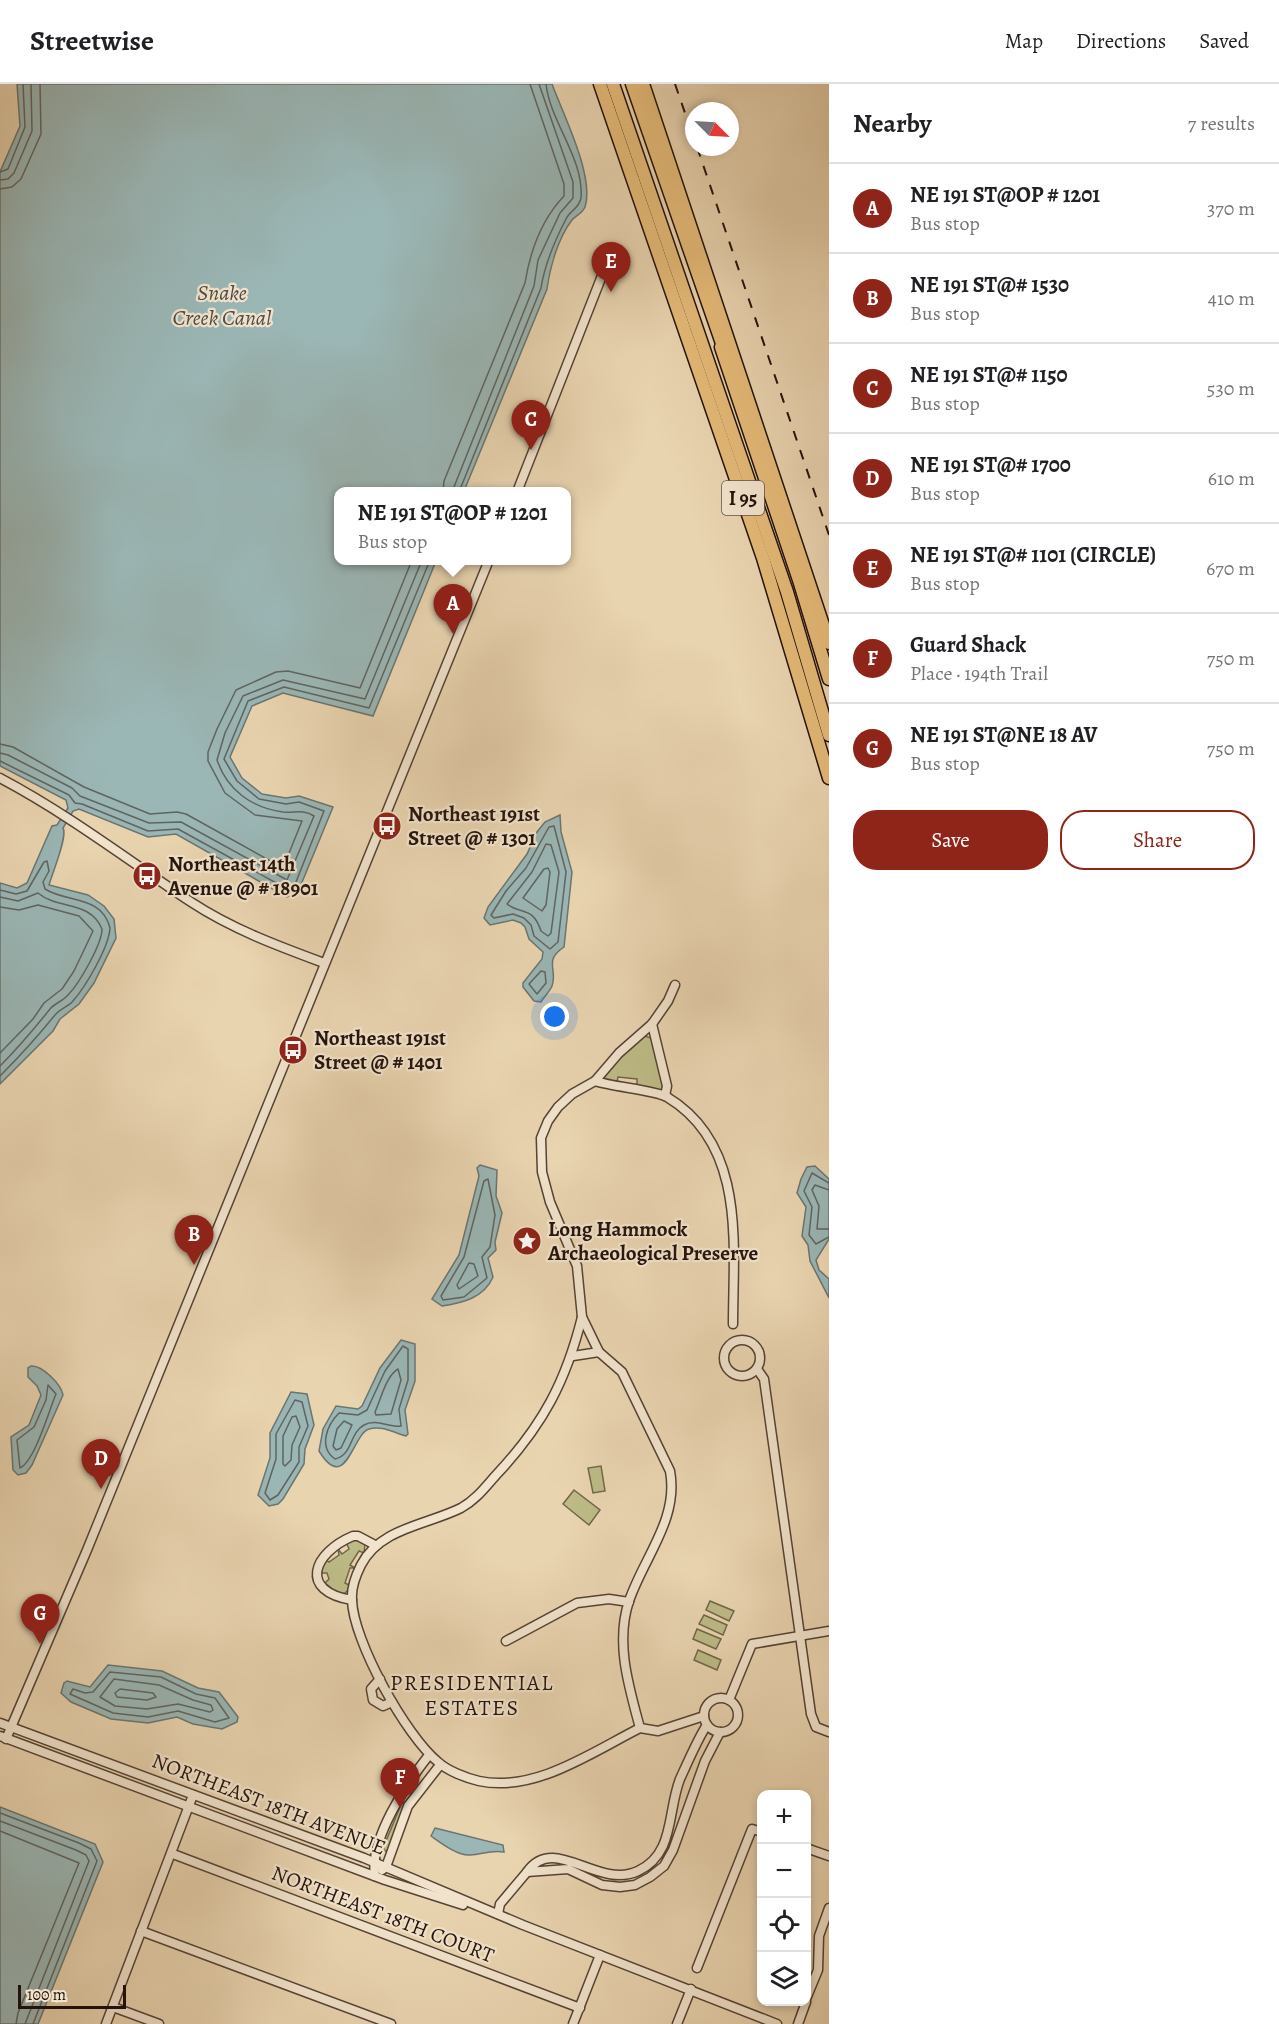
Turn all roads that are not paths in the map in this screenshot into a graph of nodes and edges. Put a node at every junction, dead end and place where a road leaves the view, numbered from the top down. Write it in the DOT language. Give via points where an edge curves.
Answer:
graph roads {
  1 [pos="600,84"];
  2 [pos="611,84"];
  3 [pos="632,84"];
  4 [pos="643,84"];
  5 [pos="621,147"];
  6 [pos="605,268"];
  7 [pos="699,280"];
  8 [pos="519,487"];
  9 [pos="487,565"];
  10 [pos="822,621"];
  11 [pos="829,643"];
  12 [pos="829,680"];
  13 [pos="829,735"];
  14 [pos="0,778"];
  15 [pos="829,778"];
  16 [pos="324,963"];
  17 [pos="675,985"];
  18 [pos="652,1024"];
  19 [pos="595,1081"];
  20 [pos="665,1096"];
  21 [pos="582,1317"];
  22 [pos="733,1324"];
  23 [pos="599,1352"];
  24 [pos="573,1356"];
  25 [pos="757,1368"];
  26 [pos="375,1545"];
  27 [pos="352,1600"];
  28 [pos="628,1602"];
  29 [pos="829,1631"];
  30 [pos="799,1635"];
  31 [pos="506,1641"];
  32 [pos="380,1679"];
  33 [pos="729,1700"];
  34 [pos="392,1702"];
  35 [pos="704,1716"];
  36 [pos="0,1723"];
  37 [pos="707,1725"];
  38 [pos="11,1727"];
  39 [pos="640,1728"];
  40 [pos="720,1732"];
  41 [pos="829,1732"];
  42 [pos="3,1738"];
  43 [pos="429,1755"];
  44 [pos="440,1765"];
  45 [pos="684,1773"];
  46 [pos="699,1781"];
  47 [pos="402,1792"];
  48 [pos="193,1795"];
  49 [pos="413,1797"];
  50 [pos="189,1807"];
  51 [pos="757,1830"];
  52 [pos="811,1849"];
  53 [pos="172,1854"];
  54 [pos="829,1856"];
  55 [pos="372,1862"];
  56 [pos="386,1867"];
  57 [pos="527,1872"];
  58 [pos="375,1876"];
  59 [pos="829,1908"];
  60 [pos="498,1914"];
  61 [pos="523,1925"];
  62 [pos="141,1931"];
  63 [pos="600,1955"];
  64 [pos="697,1968"];
  65 [pos="811,1988"];
  66 [pos="691,1989"];
  67 [pos="804,2006"];
  68 [pos="113,2007"];
  69 [pos="580,2008"];
  70 [pos="106,2024"];
  71 [pos="159,2024"];
  72 [pos="391,2024"];
  73 [pos="573,2024"];
  74 [pos="677,2024"];
  75 [pos="776,2024"];
  76 [pos="798,2024"];
  1 -- 5 [label="highway, I 95"];
  2 -- 5 [label="highway" via="620,119"];
  2 -- 13 [label="highway" via="787,592"];
  3 -- 7 [label="highway"];
  4 -- 10 [label="highway, I 95"];
  5 -- 15 [label="highway, I 95" via="764,558"];
  6 -- 8 [label="street"];
  7 -- 10 [label="highway"];
  7 -- 12 [label="highway"];
  9 -- 16 [label="street"];
  10 -- 11 [label="highway, I 95"];
  14 -- 16 [label="street" via="75,822 192,903 273,945"];
  16 -- 38 [label="street"];
  17 -- 18 [label="street"];
  18 -- 19 [label="street"];
  18 -- 20 [label="street" via="667,1086"];
  19 -- 20 [label="street"];
  19 -- 21 [label="street" via="558,1107 541,1138 540,1155 550,1202 577,1266"];
  20 -- 22 [label="street" via="702,1130 732,1197"];
  21 -- 23 [label="street"];
  21 -- 24 [label="street"];
  23 -- 24 [label="street"];
  23 -- 28 [label="street" via="622,1372 633,1391 670,1471 673,1487 664,1525"];
  24 -- 26 [label="street" via="537,1428 476,1497 463,1507 389,1535"];
  25 -- 25 [label="street" via="745,1377 734,1375 724,1361 726,1350 735,1341 753,1344 760,1354"];
  25 -- 30 [label="street" via="764,1380"];
  26 -- 27 [label="street" via="360,1567"];
  26 -- 27 [label="street" via="353,1536 317,1564 322,1586 338,1598"];
  27 -- 32 [label="street" via="361,1635"];
  28 -- 31 [label="street" via="577,1602"];
  28 -- 39 [label="street" via="623,1644 625,1672"];
  29 -- 30 [label="street"];
  30 -- 33 [label="street" via="752,1644"];
  30 -- 41 [label="street" via="811,1714 816,1727"];
  32 -- 34 [label="street"];
  32 -- 34 [label="street" via="371,1689 372,1700 383,1706"];
  33 -- 35 [label="street" via="713,1700 705,1707"];
  33 -- 40 [label="street" via="736,1708 737,1719 731,1729"];
  34 -- 43 [label="street"];
  35 -- 37 [label="street"];
  35 -- 39 [label="street" via="658,1731"];
  36 -- 38 [label="street, NORTHEAST 18TH AVENUE"];
  37 -- 40 [label="street"];
  37 -- 45 [label="street"];
  38 -- 42 [label="street"];
  38 -- 48 [label="street, NORTHEAST 18TH AVENUE"];
  39 -- 44 [label="street" via="554,1772 518,1781 479,1781"];
  40 -- 46 [label="street"];
  42 -- 50 [label="street, NORTHEAST 18TH AVENUE"];
  43 -- 44 [label="street"];
  43 -- 47 [label="street"];
  44 -- 49 [label="street"];
  45 -- 46 [label="street"];
  45 -- 57 [label="street" via="665,1844 656,1859 639,1871 608,1876 567,1859 554,1858 532,1864"];
  46 -- 57 [label="street" via="674,1850 664,1866 634,1886 602,1885 568,1869"];
  47 -- 49 [label="street"];
  47 -- 55 [label="street"];
  48 -- 50 [label="street"];
  48 -- 55 [label="street, NORTHEAST 18TH AVENUE"];
  49 -- 56 [label="street"];
  50 -- 53 [label="street"];
  50 -- 58 [label="street, NORTHEAST 18TH AVENUE"];
  51 -- 64 [label="street" via="752,1829"];
  52 -- 54 [label="street"];
  53 -- 62 [label="street"];
  53 -- 69 [label="street, NORTHEAST 18TH COURT"];
  55 -- 56 [label="street, NORTHEAST 18TH AVENUE"];
  55 -- 58 [label="street"];
  56 -- 58 [label="street"];
  56 -- 60 [label="street, NORTHEAST 18TH AVENUE"];
  57 -- 60 [label="street" via="500,1904"];
  58 -- 61 [label="street, NORTHEAST 18TH AVENUE"];
  59 -- 65 [label="street" via="819,1936 818,1970"];
  60 -- 61 [label="street, NORTHEAST 18TH AVENUE"];
  61 -- 63 [label="street, NORTHEAST 18TH AVENUE"];
  62 -- 68 [label="street"];
  62 -- 72 [label="street"];
  63 -- 66 [label="street, NORTHEAST 18TH AVENUE"];
  63 -- 69 [label="street"];
  66 -- 74 [label="street"];
  66 -- 75 [label="street, NORTHEAST 18TH AVENUE"];
  67 -- 76 [label="street"];
  68 -- 70 [label="street"];
  68 -- 71 [label="street"];
  69 -- 73 [label="street"];
}
